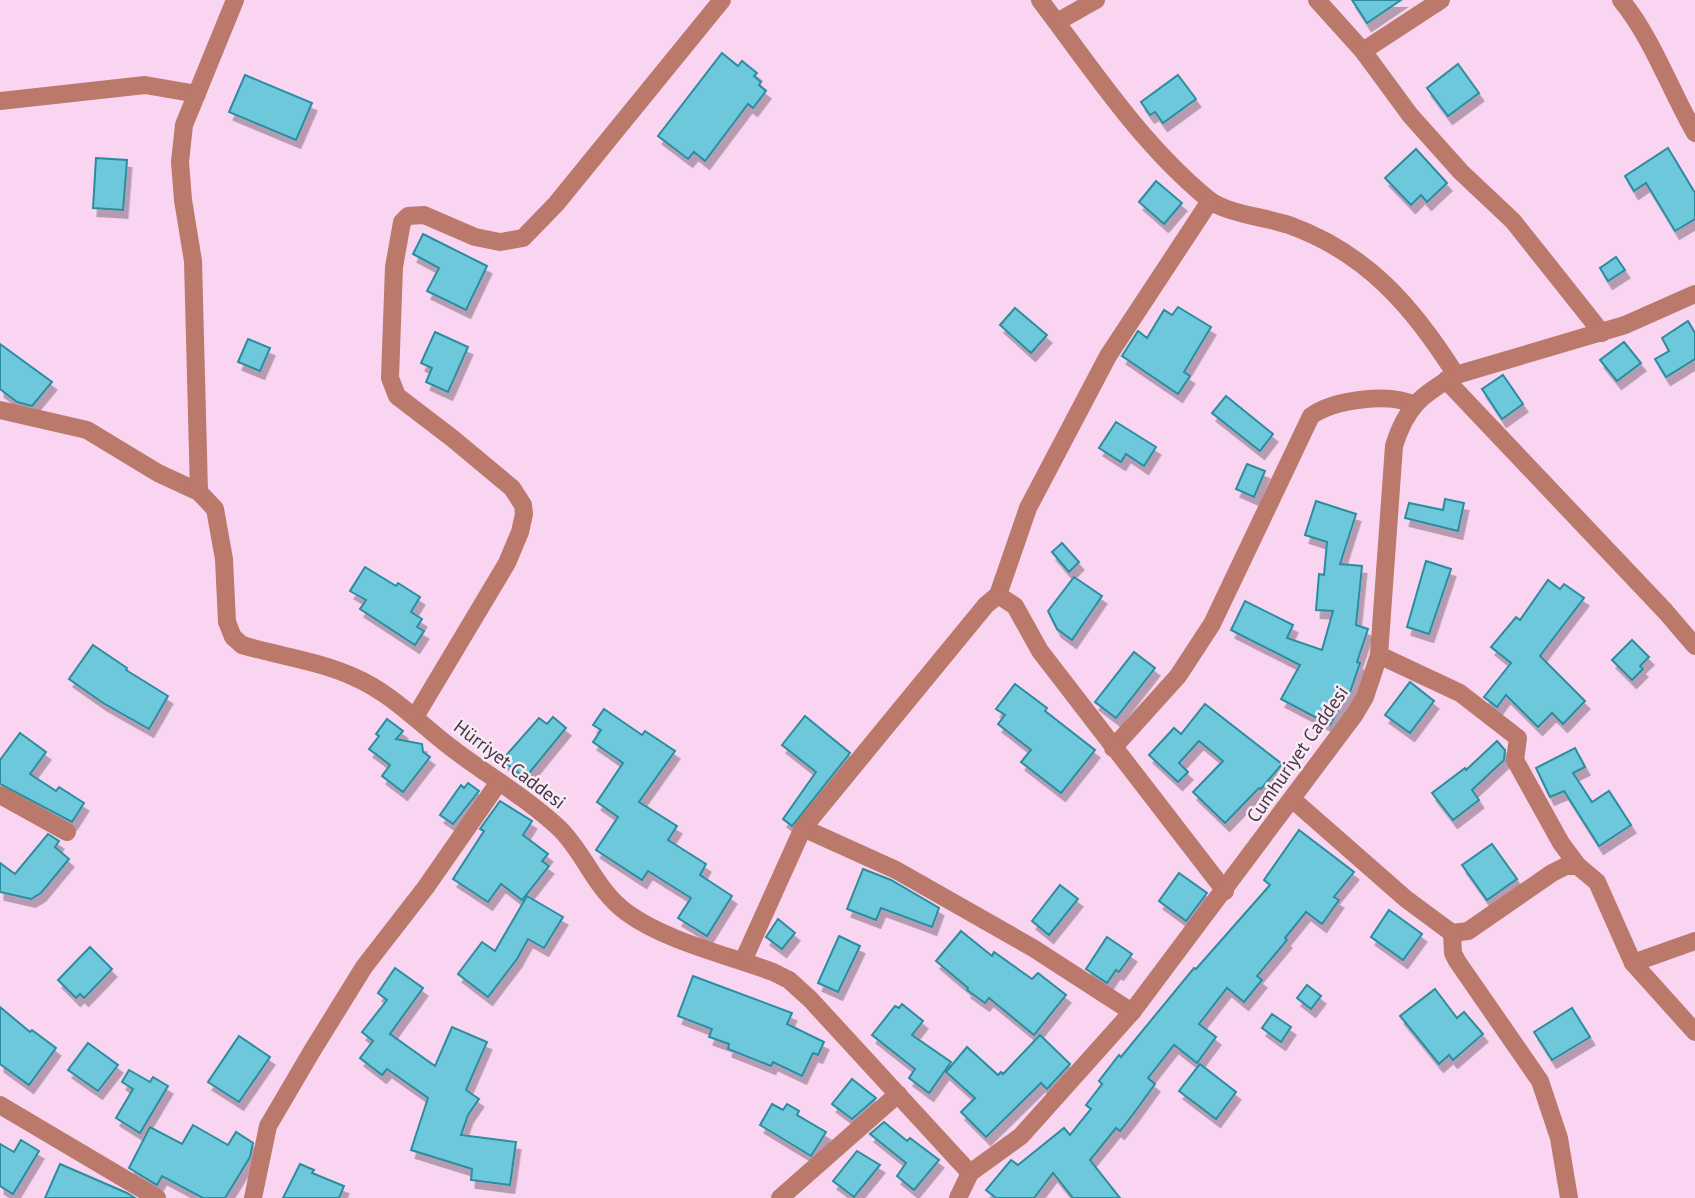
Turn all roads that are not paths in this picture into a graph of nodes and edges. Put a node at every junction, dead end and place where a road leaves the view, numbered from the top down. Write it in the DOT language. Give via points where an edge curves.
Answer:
graph roads {
  1 [pos="235,0"];
  2 [pos="1040,0"];
  3 [pos="1096,0"];
  4 [pos="1317,0"];
  5 [pos="1441,0"];
  6 [pos="1622,0"];
  7 [pos="715,3"];
  8 [pos="1057,22"];
  9 [pos="1363,51"];
  10 [pos="197,94"];
  11 [pos="0,101"];
  12 [pos="1695,133"];
  13 [pos="1210,201"];
  14 [pos="1695,295"];
  15 [pos="1602,333"];
  16 [pos="1451,378"];
  17 [pos="1414,405"];
  18 [pos="0,410"];
  19 [pos="199,492"];
  20 [pos="998,596"];
  21 [pos="1695,646"];
  22 [pos="1379,655"];
  23 [pos="415,717"];
  24 [pos="1113,748"];
  25 [pos="499,782"];
  26 [pos="0,795"];
  27 [pos="1292,799"];
  28 [pos="803,828"];
  29 [pos="67,832"];
  30 [pos="1578,866"];
  31 [pos="1225,891"];
  32 [pos="1452,933"];
  33 [pos="1695,941"];
  34 [pos="743,961"];
  35 [pos="1633,963"];
  36 [pos="1132,1012"];
  37 [pos="1695,1032"];
  38 [pos="898,1094"];
  39 [pos="0,1105"];
  40 [pos="970,1173"];
  41 [pos="157,1198"];
  42 [pos="253,1198"];
  43 [pos="780,1198"];
  44 [pos="958,1198"];
  45 [pos="1569,1198"];
  1 -- 10 [label="street"];
  2 -- 8 [label="street"];
  3 -- 8 [label="street"];
  4 -- 9 [label="street"];
  5 -- 9 [label="street"];
  6 -- 12 [label="street"];
  7 -- 23 [label="street" via="523,238 500,242 475,237 424,215 408,216 402,222 394,267 390,378 397,396 512,488 524,514 507,563"];
  8 -- 13 [label="street" via="1142,135"];
  9 -- 15 [label="street" via="1410,115 1513,221"];
  10 -- 11 [label="street" via="145,85"];
  10 -- 19 [label="street" via="184,125 180,162 192,261"];
  13 -- 16 [label="street" via="1313,234 1345,251 1405,304 1432,338"];
  13 -- 20 [label="street" via="1108,356 1028,508"];
  14 -- 15 [label="street, Cumhuriyet Caddesi"];
  15 -- 16 [label="street, Cumhuriyet Caddesi"];
  16 -- 17 [label="street, Cumhuriyet Caddesi"];
  16 -- 21 [label="street"];
  17 -- 22 [label="street, Cumhuriyet Caddesi" via="1394,446"];
  17 -- 24 [label="street" via="1395,400 1345,400 1311,416 1212,624 1165,693"];
  18 -- 19 [label="street" via="87,430"];
  19 -- 23 [label="street, Hürriyet Caddesi" via="215,509 224,559 227,622 233,637 242,645 356,677"];
  20 -- 24 [label="street" via="1014,606 1040,651"];
  20 -- 28 [label="street"];
  22 -- 27 [label="street, Cumhuriyet Caddesi" via="1355,714"];
  22 -- 30 [label="street" via="1460,693 1518,738 1515,760"];
  23 -- 25 [label="street, Hürriyet Caddesi"];
  24 -- 31 [label="street"];
  25 -- 34 [label="street, Hürriyet Caddesi" via="563,832 607,896 625,912 660,932"];
  25 -- 42 [label="street" via="364,967 312,1051 268,1126"];
  26 -- 29 [label="street"];
  27 -- 31 [label="street, Cumhuriyet Caddesi"];
  27 -- 32 [label="street" via="1406,900"];
  28 -- 34 [label="street"];
  28 -- 36 [label="street" via="896,870 1033,948"];
  30 -- 32 [label="street" via="1552,873 1468,931"];
  30 -- 35 [label="street" via="1597,882"];
  31 -- 36 [label="street, Cumhuriyet Caddesi"];
  32 -- 45 [label="street" via="1457,961 1540,1081 1559,1138"];
  33 -- 35 [label="street"];
  34 -- 38 [label="street, Hürriyet Caddesi" via="799,987"];
  35 -- 37 [label="street"];
  36 -- 40 [label="street, Cumhuriyet Caddesi" via="1021,1136"];
  38 -- 40 [label="street, Hürriyet Caddesi"];
  38 -- 43 [label="street"];
  39 -- 41 [label="street"];
  40 -- 44 [label="street, Cumhuriyet Caddesi"];
}
